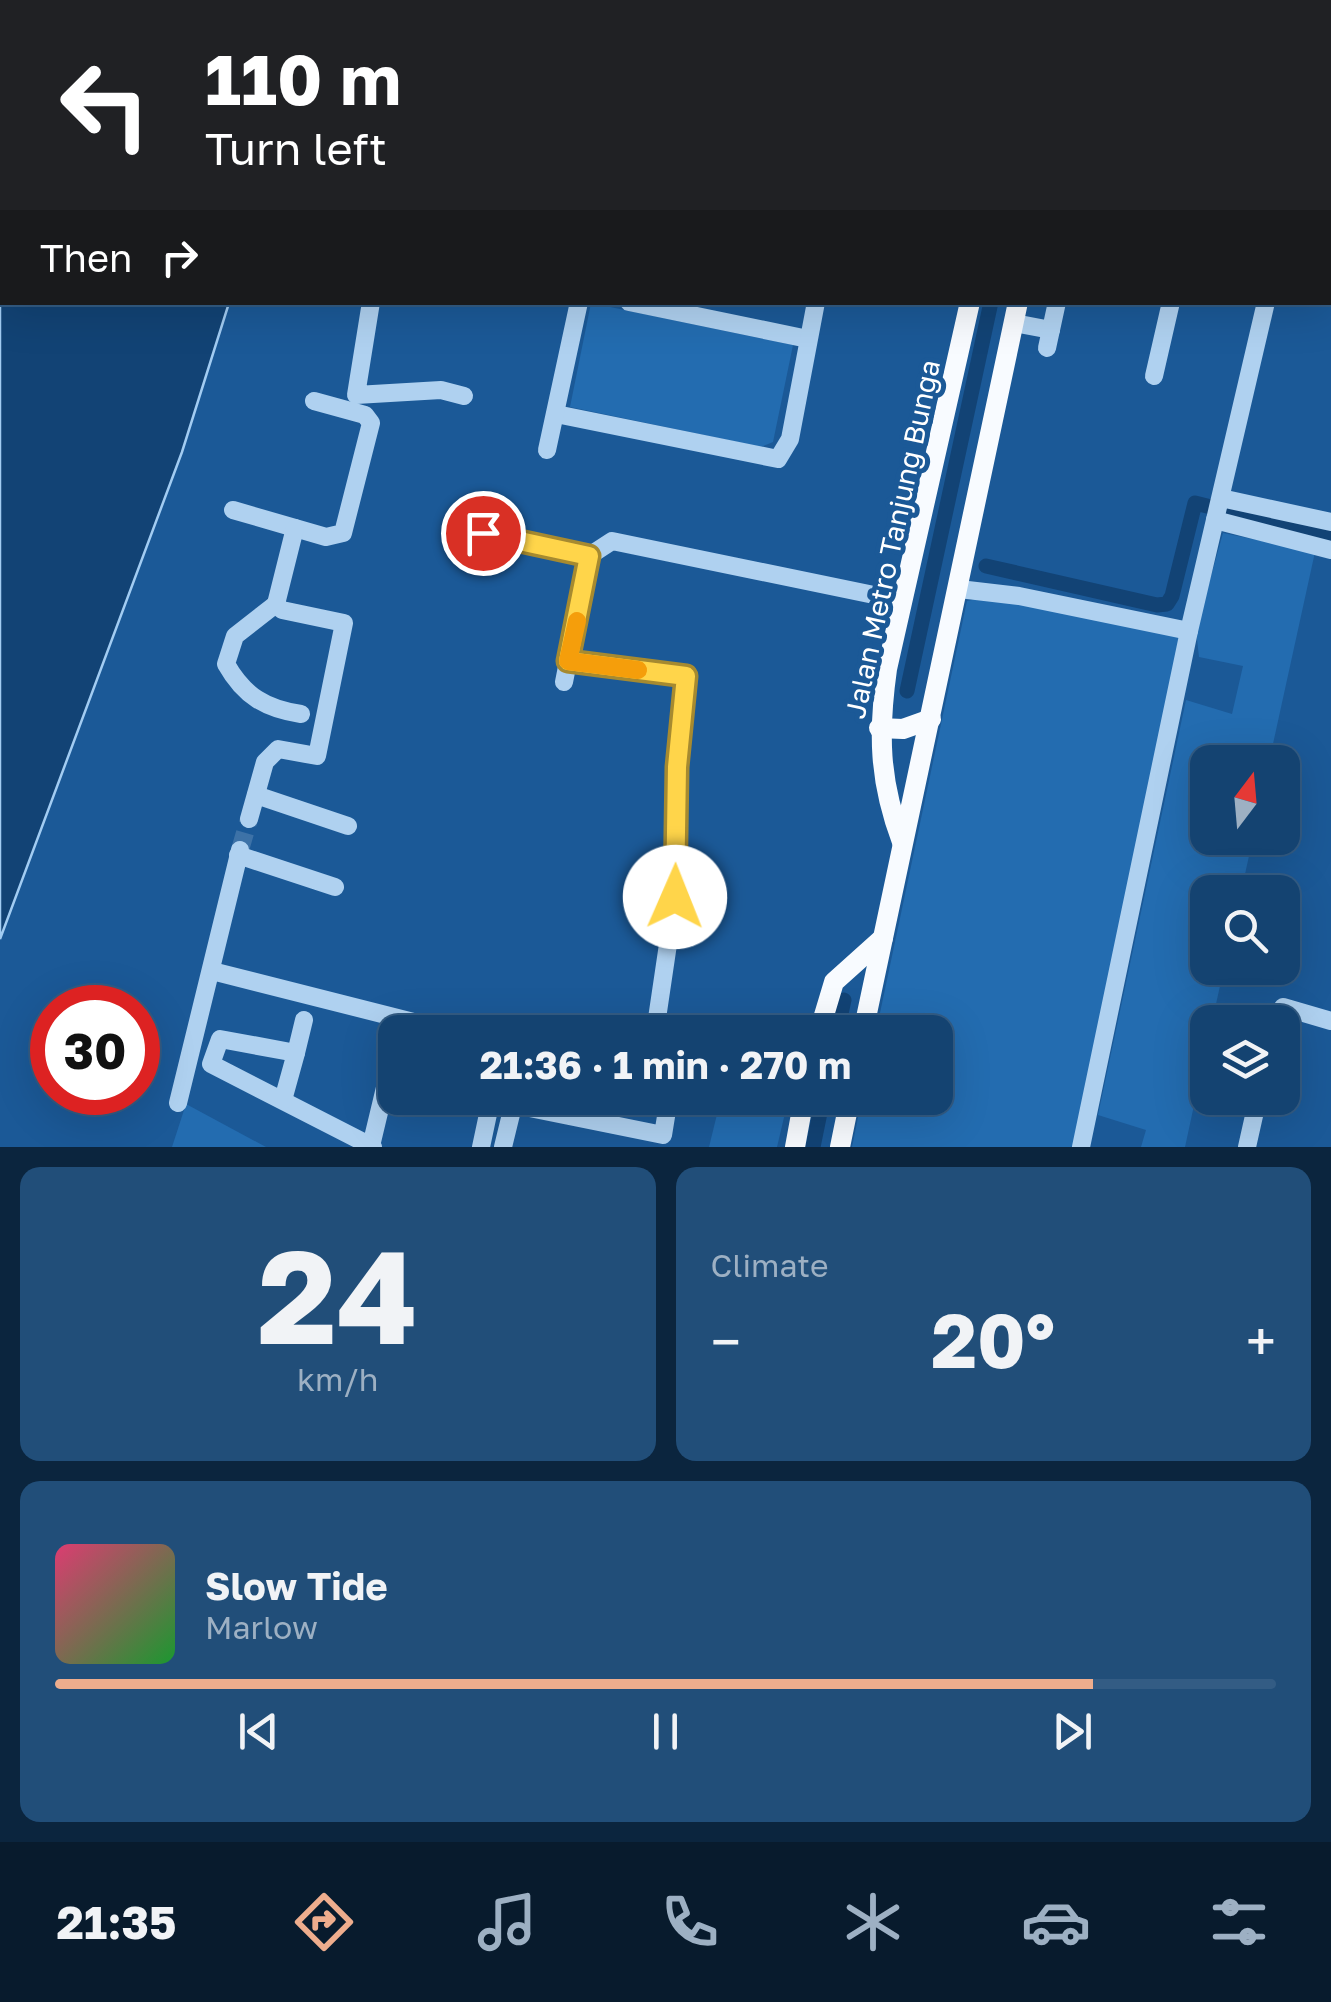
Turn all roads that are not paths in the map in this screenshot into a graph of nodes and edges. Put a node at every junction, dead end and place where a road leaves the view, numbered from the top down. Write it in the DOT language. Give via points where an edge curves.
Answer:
graph roads {
  1 [pos="370,305"];
  2 [pos="578,305"];
  3 [pos="644,305"];
  4 [pos="815,305"];
  5 [pos="969,305"];
  6 [pos="1056,305"];
  7 [pos="1170,305"];
  8 [pos="1265,305"];
  9 [pos="1016,312"];
  10 [pos="808,339"];
  11 [pos="1154,376"];
  12 [pos="464,396"];
  13 [pos="314,401"];
  14 [pos="556,414"];
  15 [pos="547,450"];
  16 [pos="1218,509"];
  17 [pos="233,510"];
  18 [pos="1331,522"];
  19 [pos="294,528"];
  20 [pos="483,533"];
  21 [pos="1331,550"];
  22 [pos="589,556"];
  23 [pos="959,590"];
  24 [pos="903,602"];
  25 [pos="276,604"];
  26 [pos="1189,632"];
  27 [pos="568,661"];
  28 [pos="564,682"];
  29 [pos="301,714"];
  30 [pos="930,719"];
  31 [pos="879,728"];
  32 [pos="256,795"];
  33 [pos="249,819"];
  34 [pos="348,826"];
  35 [pos="903,844"];
  36 [pos="335,886"];
  37 [pos="882,938"];
  38 [pos="212,971"];
  39 [pos="1300,1012"];
  40 [pos="386,1015"];
  41 [pos="658,1015"];
  42 [pos="824,1015"];
  43 [pos="866,1015"];
  44 [pos="304,1020"];
  45 [pos="1331,1021"];
  46 [pos="296,1053"];
  47 [pos="283,1100"];
  48 [pos="178,1103"];
  49 [pos="381,1115"];
  50 [pos="484,1115"];
  51 [pos="511,1115"];
  52 [pos="551,1115"];
  53 [pos="666,1115"];
  54 [pos="801,1115"];
  55 [pos="847,1115"];
  56 [pos="1254,1115"];
  57 [pos="662,1141"];
  58 [pos="372,1146"];
  59 [pos="481,1147"];
  60 [pos="503,1147"];
  61 [pos="795,1147"];
  62 [pos="840,1147"];
  63 [pos="1081,1147"];
  64 [pos="1247,1147"];
  1 -- 12 [label="street" via="356,394 441,390"];
  2 -- 14 [label="street"];
  3 -- 10 [label="street"];
  4 -- 10 [label="street"];
  5 -- 24 [label="main road, Jalan Metro Tanjung Bunga"];
  6 -- 9 [label="street" via="1049,339"];
  7 -- 11 [label="street"];
  8 -- 16 [label="street"];
  9 -- 23 [label="main road"];
  10 -- 14 [label="street" via="786,452 770,460"];
  13 -- 19 [label="street" via="365,415 371,426 343,533 326,537"];
  14 -- 15 [label="street"];
  16 -- 18 [label="street"];
  16 -- 21 [label="street"];
  16 -- 26 [label="street"];
  17 -- 19 [label="street"];
  19 -- 25 [label="street"];
  20 -- 22 [label="street"];
  22 -- 24 [label="street" via="612,541 628,542"];
  22 -- 27 [label="street"];
  23 -- 26 [label="street"];
  23 -- 30 [label="main road"];
  24 -- 31 [label="main road, Jalan Metro Tanjung Bunga"];
  25 -- 29 [label="street" via="235,636 226,664 269,709"];
  25 -- 32 [label="street" via="344,622 317,756 279,748 265,762"];
  26 -- 63 [label="street"];
  27 -- 28 [label="street"];
  27 -- 41 [label="street" via="686,676 675,897"];
  30 -- 31 [label="main road" via="903,729"];
  30 -- 35 [label="main road"];
  31 -- 35 [label="main road, Jalan Metro Tanjung Bunga" via="886,797"];
  32 -- 33 [label="street"];
  32 -- 34 [label="street"];
  35 -- 37 [label="main road"];
  36 -- 38 [label="street" via="239,853"];
  37 -- 42 [label="main road" via="834,982"];
  37 -- 43 [label="main road"];
  38 -- 40 [label="street"];
  38 -- 48 [label="street"];
  39 -- 45 [label="street"];
  44 -- 46 [label="street"];
  46 -- 47 [label="street"];
  46 -- 47 [label="street" via="220,1039 211,1058 212,1066"];
  47 -- 58 [label="street"];
  49 -- 58 [label="street"];
  50 -- 59 [label="street"];
  51 -- 60 [label="street"];
  52 -- 57 [label="street"];
  53 -- 57 [label="street"];
  54 -- 61 [label="main road"];
  55 -- 62 [label="main road"];
  56 -- 64 [label="street"];
}
